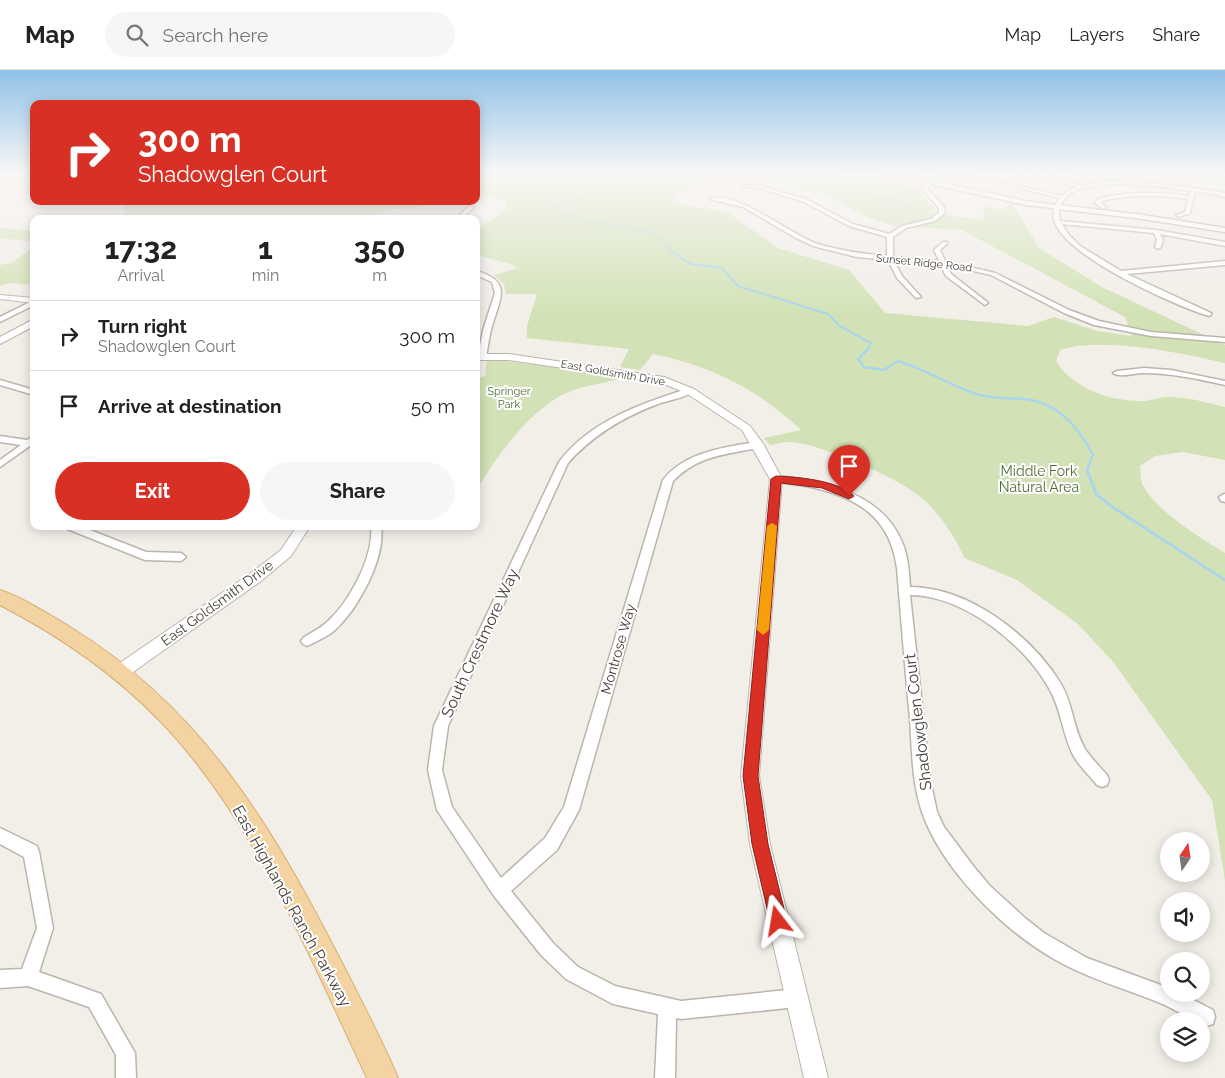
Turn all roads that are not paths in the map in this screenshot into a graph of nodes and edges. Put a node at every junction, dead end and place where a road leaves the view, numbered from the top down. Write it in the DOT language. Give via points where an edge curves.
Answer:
graph roads {
  1 [pos="769,220"];
  2 [pos="843,220"];
  3 [pos="933,220"];
  4 [pos="1162,220"];
  5 [pos="1057,222"];
  6 [pos="1225,230"];
  7 [pos="1156,232"];
  8 [pos="890,236"];
  9 [pos="945,243"];
  10 [pos="1225,244"];
  11 [pos="1158,247"];
  12 [pos="890,260"];
  13 [pos="941,263"];
  14 [pos="1225,263"];
  15 [pos="1122,273"];
  16 [pos="480,274"];
  17 [pos="0,297"];
  18 [pos="918,297"];
  19 [pos="30,301"];
  20 [pos="985,302"];
  21 [pos="30,304"];
  22 [pos="1209,314"];
  23 [pos="0,320"];
  24 [pos="30,324"];
  25 [pos="1225,340"];
  26 [pos="0,341"];
  27 [pos="480,354"];
  28 [pos="480,357"];
  29 [pos="1117,373"];
  30 [pos="0,382"];
  31 [pos="1225,383"];
  32 [pos="690,391"];
  33 [pos="30,392"];
  34 [pos="0,439"];
  35 [pos="30,441"];
  36 [pos="30,442"];
  37 [pos="758,445"];
  38 [pos="0,464"];
  39 [pos="776,479"];
  40 [pos="79,530"];
  41 [pos="305,530"];
  42 [pos="376,530"];
  43 [pos="181,557"];
  44 [pos="904,592"];
  45 [pos="0,597"];
  46 [pos="307,642"];
  47 [pos="120,672"];
  48 [pos="1102,780"];
  49 [pos="0,836"];
  50 [pos="500,890"];
  51 [pos="28,977"];
  52 [pos="0,979"];
  53 [pos="797,998"];
  54 [pos="667,1007"];
  55 [pos="1196,1012"];
  56 [pos="126,1078"];
  57 [pos="383,1078"];
  58 [pos="665,1078"];
  59 [pos="816,1078"];
  1 -- 12 [label="street, Sunset Ridge Road" via="814,244 853,256"];
  2 -- 8 [label="street"];
  3 -- 8 [label="street" via="904,227"];
  4 -- 6 [label="street"];
  5 -- 7 [label="street"];
  5 -- 15 [label="street" via="1066,236 1080,248"];
  7 -- 10 [label="street"];
  7 -- 11 [label="street" via="1160,240"];
  8 -- 12 [label="street"];
  9 -- 13 [label="street" via="937,250"];
  12 -- 13 [label="street, Sunset Ridge Road"];
  12 -- 18 [label="street" via="904,284"];
  13 -- 20 [label="street" via="948,275"];
  13 -- 25 [label="street, Sunset Ridge Road" via="1004,278 1052,306 1112,327 1148,334"];
  14 -- 15 [label="street"];
  15 -- 22 [label="street"];
  16 -- 27 [label="street" via="492,278 498,286 499,298"];
  17 -- 19 [label="street"];
  21 -- 23 [label="street"];
  24 -- 26 [label="street"];
  28 -- 32 [label="street, East Goldsmith Drive" via="508,357 624,373 661,379"];
  29 -- 31 [label="street" via="1135,369 1170,372"];
  30 -- 33 [label="street"];
  32 -- 37 [label="street, East Goldsmith Drive" via="746,428"];
  32 -- 50 [label="street, South Crestmore Way" via="643,406 608,423 583,441 564,462 441,726 435,770 445,810"];
  34 -- 35 [label="street"];
  36 -- 38 [label="street"];
  37 -- 39 [label="street, East Goldsmith Drive"];
  37 -- 50 [label="street, Montrose Way" via="696,458 677,469 668,480 571,810 551,844"];
  39 -- 44 [label="street, Shadowglen Court" via="824,485 849,496 884,522 897,541"];
  39 -- 53 [label="street" via="750,776 760,844"];
  40 -- 43 [label="street" via="145,556"];
  41 -- 47 [label="street, East Goldsmith Drive" via="286,553 256,577"];
  42 -- 46 [label="street" via="378,548 363,581 332,625"];
  44 -- 48 [label="street" via="925,591 963,604 1018,640 1057,689 1079,752"];
  44 -- 55 [label="street, Shadowglen Court" via="923,786 937,829 959,863 989,900 1034,938 1082,964 1164,995"];
  45 -- 47 [label="main road, East Highlands Ranch Parkway" via="43,618"];
  47 -- 57 [label="main road, East Highlands Ranch Parkway" via="189,738 254,829 298,908"];
  49 -- 51 [label="street" via="31,852 44,928"];
  50 -- 54 [label="street, South Crestmore Way" via="547,949 572,974 613,995"];
  51 -- 52 [label="street"];
  51 -- 56 [label="street" via="94,1000 125,1053"];
  53 -- 54 [label="street, South Crestmore Way" via="681,1010"];
  53 -- 59 [label="street"];
  54 -- 58 [label="street"];
}
